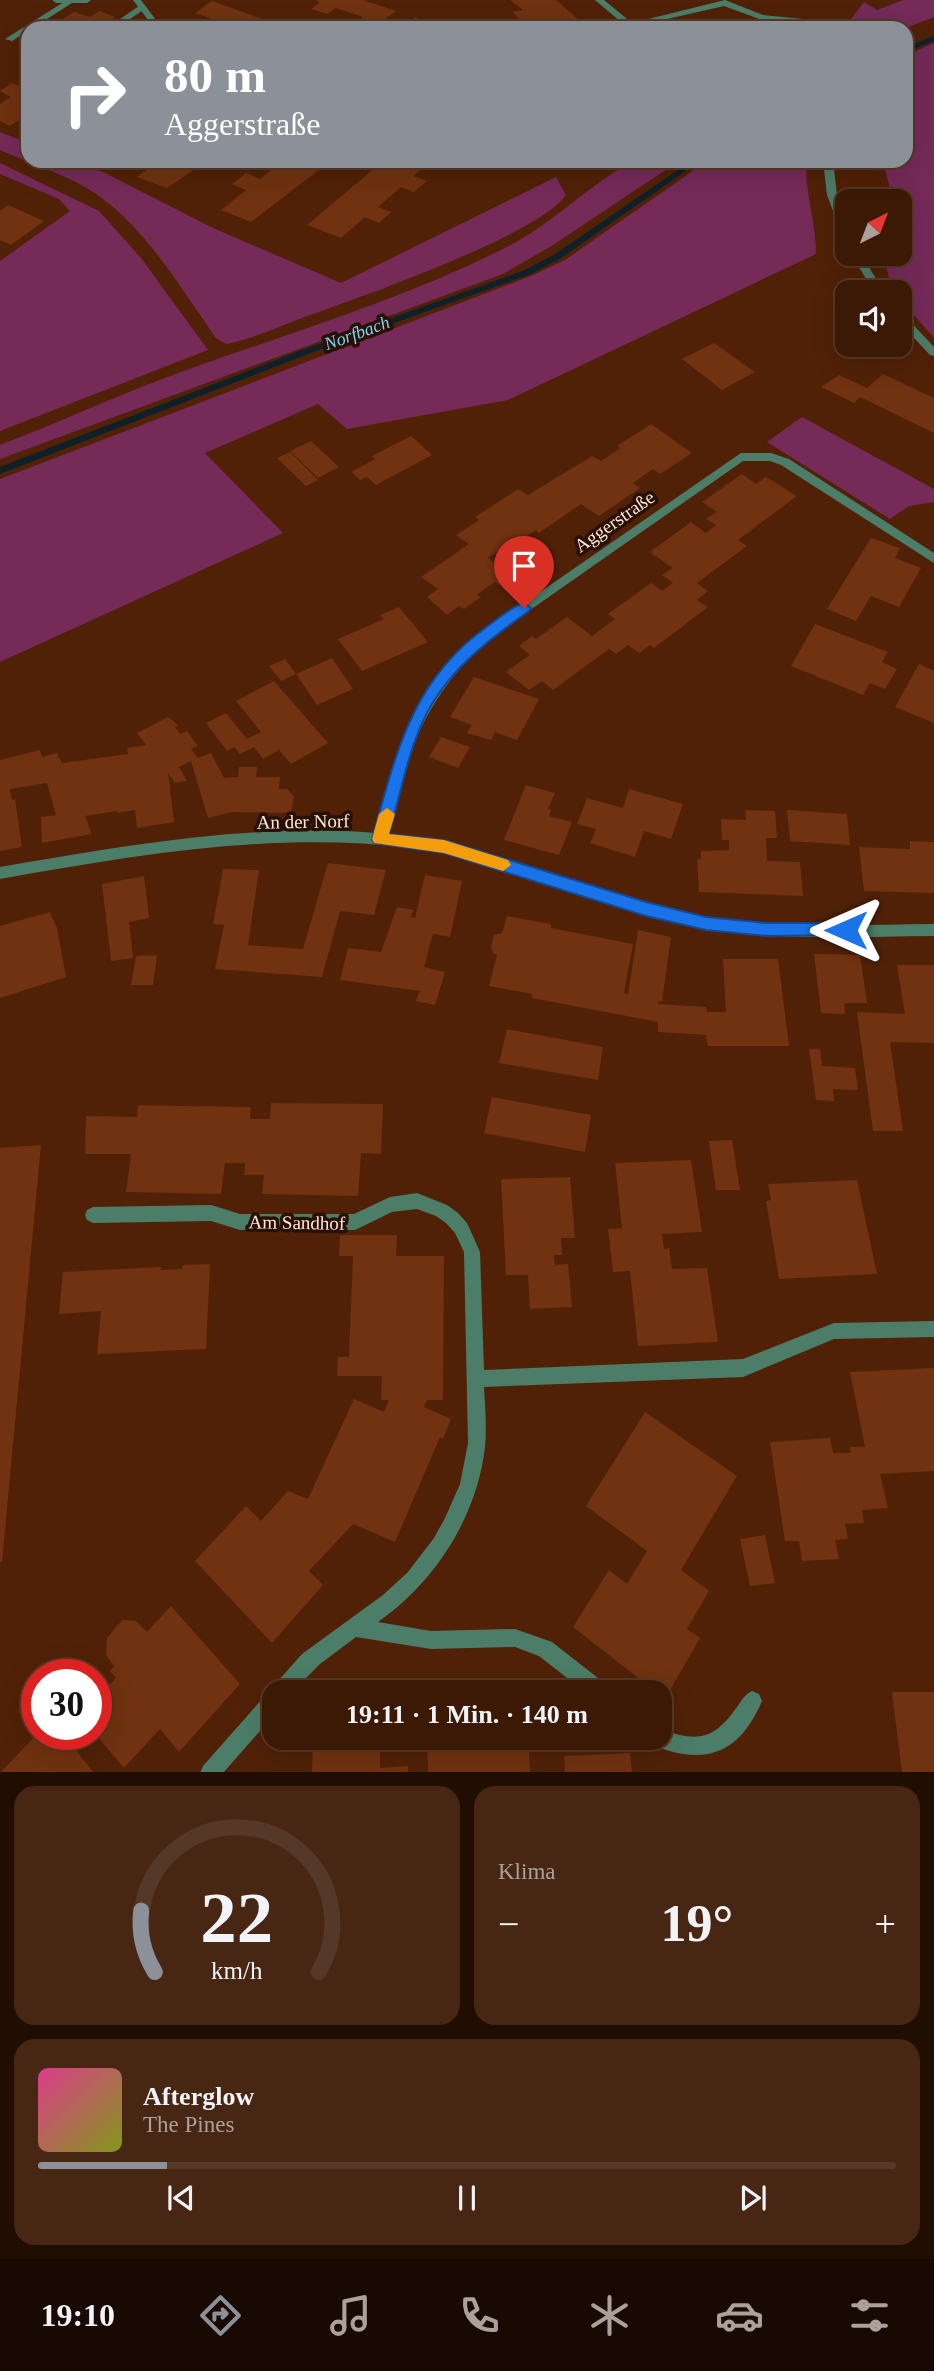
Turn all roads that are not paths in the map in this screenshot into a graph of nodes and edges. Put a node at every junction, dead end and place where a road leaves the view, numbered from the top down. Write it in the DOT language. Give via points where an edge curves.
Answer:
graph roads {
  1 [pos="56,0"];
  2 [pos="87,0"];
  3 [pos="599,0"];
  4 [pos="71,1"];
  5 [pos="723,1"];
  6 [pos="139,4"];
  7 [pos="38,21"];
  8 [pos="119,21"];
  9 [pos="152,21"];
  10 [pos="622,21"];
  11 [pos="651,21"];
  12 [pos="800,21"];
  13 [pos="21,32"];
  14 [pos="9,39"];
  15 [pos="828,168"];
  16 [pos="835,201"];
  17 [pos="912,330"];
  18 [pos="934,353"];
  19 [pos="934,559"];
  20 [pos="380,839"];
  21 [pos="0,873"];
  22 [pos="934,930"];
  23 [pos="93,1215"];
  24 [pos="934,1329"];
  25 [pos="476,1379"];
  26 [pos="354,1627"];
  27 [pos="291,1680"];
  28 [pos="585,1680"];
  29 [pos="752,1700"];
  30 [pos="262,1714"];
  31 [pos="672,1742"];
  32 [pos="211,1772"];
  1 -- 4 [label="street"];
  2 -- 4 [label="street"];
  3 -- 10 [label="street"];
  4 -- 7 [label="street"];
  5 -- 11 [label="street"];
  5 -- 12 [label="street" via="762,17"];
  6 -- 8 [label="street"];
  6 -- 9 [label="street"];
  13 -- 14 [label="street"];
  15 -- 16 [label="street"];
  17 -- 18 [label="street"];
  19 -- 20 [label="street, Aggerstraße" via="785,462 741,457 479,640 456,662 418,714"];
  20 -- 21 [label="street, An der Norf" via="276,839 176,847"];
  20 -- 22 [label="street, An der Norf" via="444,847 706,923 767,929"];
  23 -- 25 [label="street, Am Sandhof" via="211,1213 240,1222 355,1222 404,1201 441,1210 461,1228 472,1252"];
  24 -- 25 [label="street" via="834,1331 743,1367"];
  25 -- 26 [label="street, Am Sandhof" via="475,1462 463,1506 414,1579"];
  26 -- 27 [label="street, Am Sandhof" via="312,1657"];
  26 -- 28 [label="street" via="450,1641 515,1638 545,1649"];
  29 -- 31 [label="street" via="733,1731 720,1741 691,1748"];
  30 -- 32 [label="street"];
}
